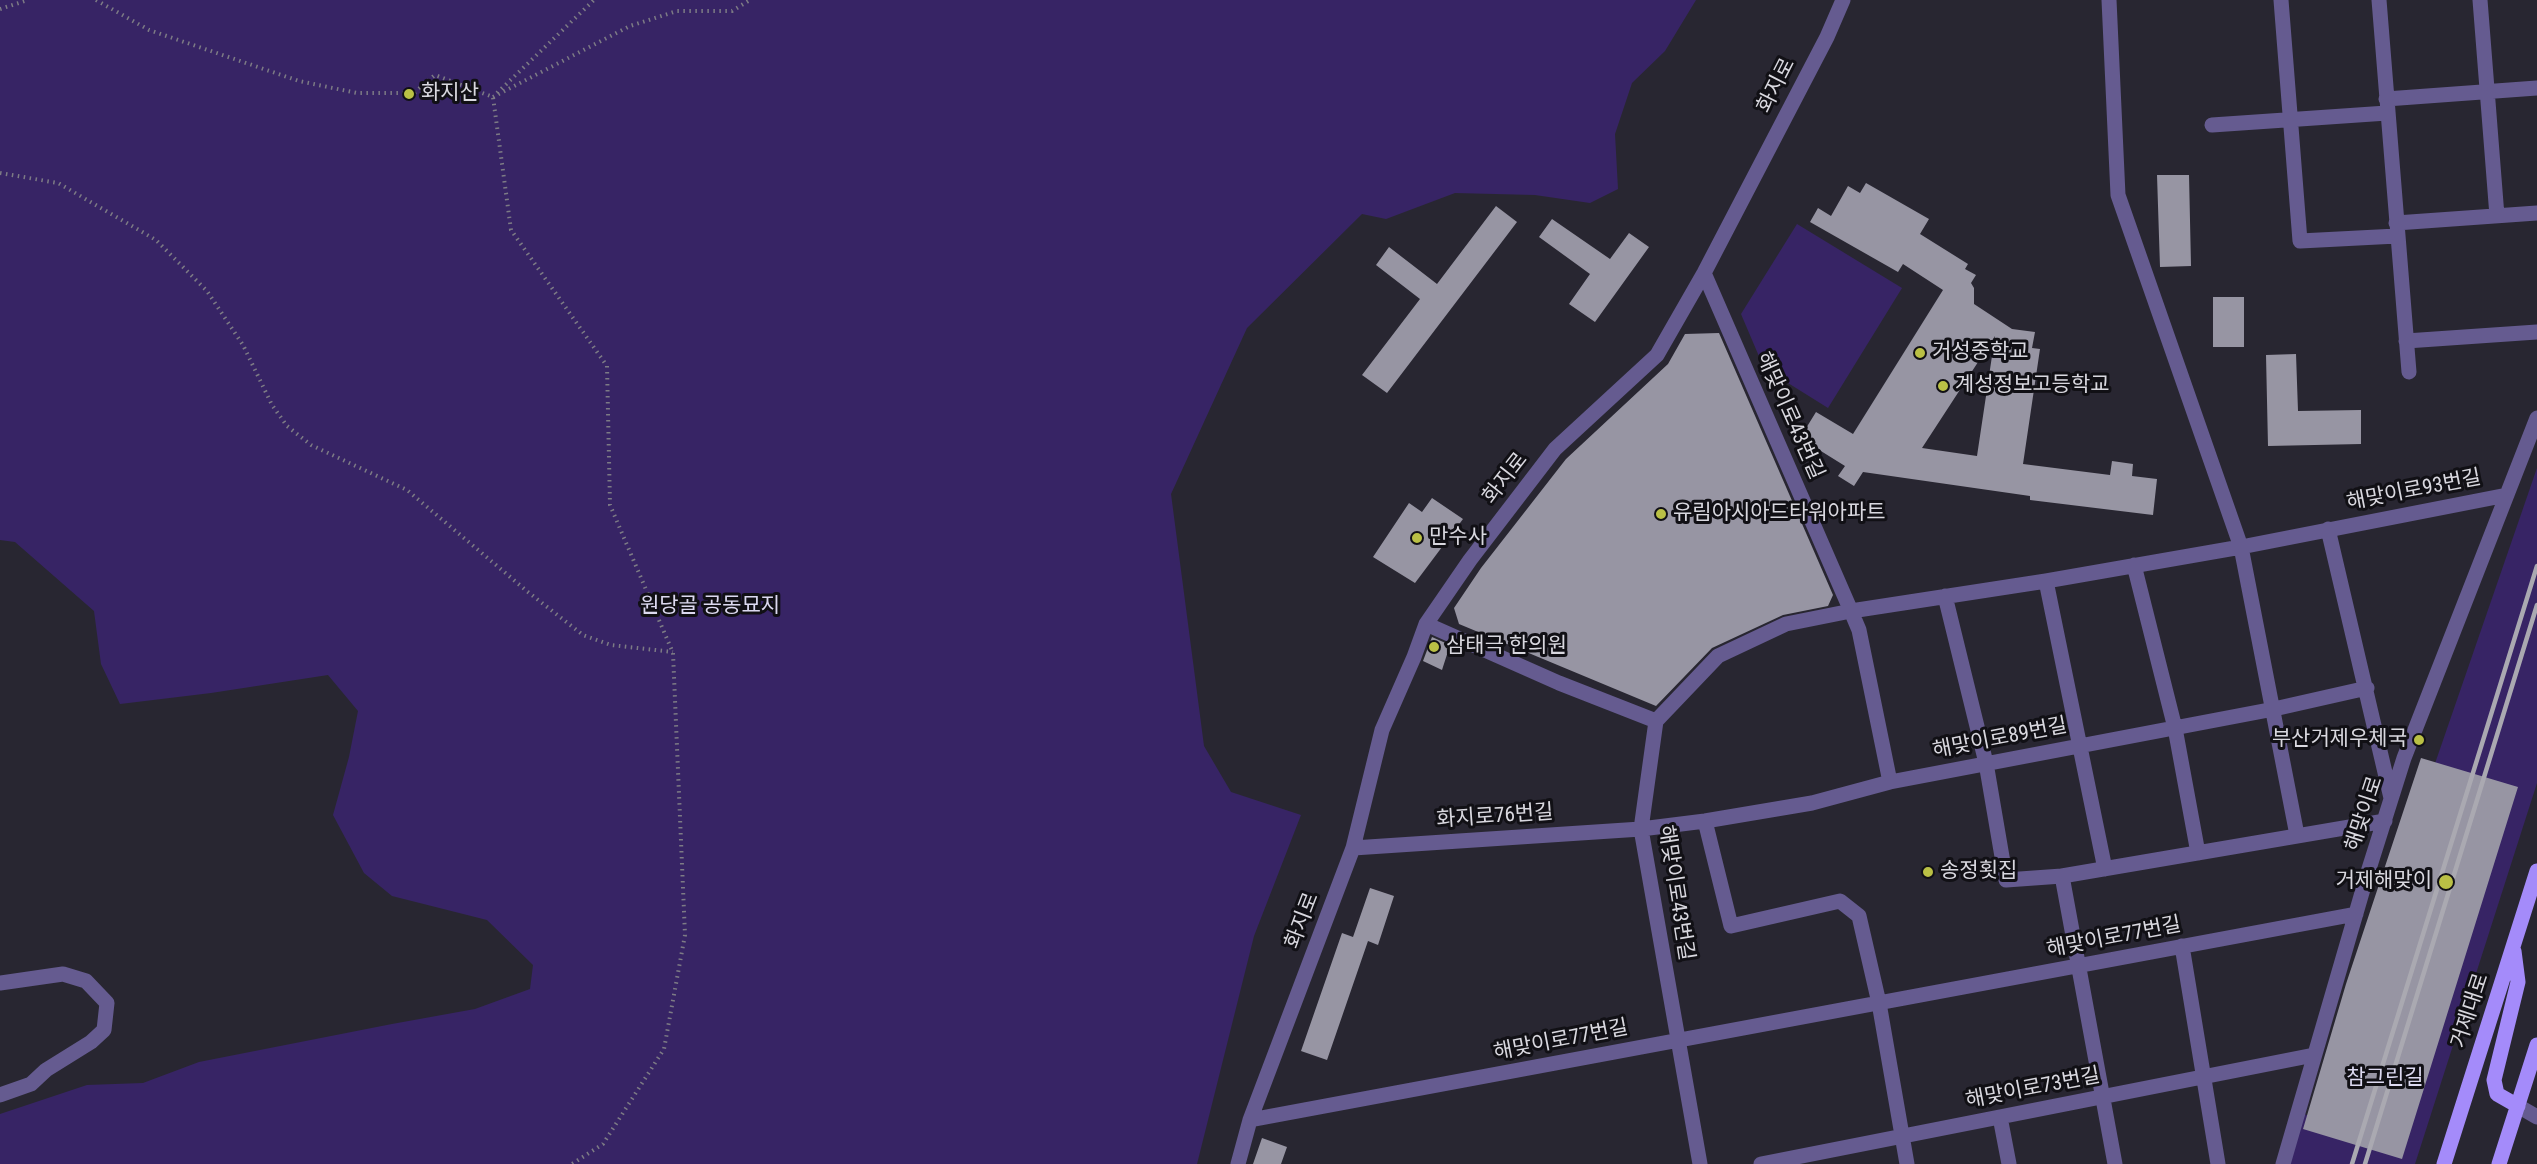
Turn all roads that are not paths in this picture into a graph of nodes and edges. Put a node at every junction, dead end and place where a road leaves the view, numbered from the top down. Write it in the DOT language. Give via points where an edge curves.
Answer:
graph roads {
  1 [pos="1842,0"];
  2 [pos="2109,0"];
  3 [pos="2281,0"];
  4 [pos="2379,0"];
  5 [pos="2481,0"];
  6 [pos="2537,88"];
  7 [pos="2487,93"];
  8 [pos="2387,106"];
  9 [pos="2290,121"];
  10 [pos="2212,125"];
  11 [pos="2537,213"];
  12 [pos="2497,216"];
  13 [pos="2396,230"];
  14 [pos="1704,273"];
  15 [pos="2537,332"];
  16 [pos="2406,341"];
  17 [pos="2409,372"];
  18 [pos="2537,418"];
  19 [pos="2507,495"];
  20 [pos="2328,529"];
  21 [pos="2241,547"];
  22 [pos="2134,565"];
  23 [pos="2046,581"];
  24 [pos="1946,596"];
  25 [pos="1851,611"];
  26 [pos="1426,624"];
  27 [pos="2367,688"];
  28 [pos="2274,709"];
  29 [pos="1656,721"];
  30 [pos="2175,728"];
  31 [pos="2080,745"];
  32 [pos="1986,763"];
  33 [pos="1890,782"];
  34 [pos="2391,800"];
  35 [pos="1705,821"];
  36 [pos="2385,821"];
  37 [pos="1641,829"];
  38 [pos="2297,835"];
  39 [pos="1353,848"];
  40 [pos="2198,853"];
  41 [pos="2105,869"];
  42 [pos="2537,871"];
  43 [pos="2062,876"];
  44 [pos="2356,914"];
  45 [pos="2513,945"];
  46 [pos="2182,946"];
  47 [pos="2078,966"];
  48 [pos="0,983"];
  49 [pos="1879,1003"];
  50 [pos="1678,1041"];
  51 [pos="2537,1045"];
  52 [pos="2314,1055"];
  53 [pos="2204,1077"];
  54 [pos="0,1095"];
  55 [pos="2102,1097"];
  56 [pos="2518,1106"];
  57 [pos="2000,1117"];
  58 [pos="2537,1117"];
  59 [pos="1250,1120"];
  60 [pos="1902,1136"];
  61 [pos="1803,1160"];
  62 [pos="1238,1164"];
  63 [pos="1700,1164"];
  64 [pos="1761,1164"];
  65 [pos="1907,1164"];
  66 [pos="2008,1164"];
  67 [pos="2115,1164"];
  68 [pos="2218,1164"];
  69 [pos="2283,1164"];
  70 [pos="2444,1164"];
  71 [pos="2499,1164"];
  1 -- 14 [label="street, 화지로" via="1827,37"];
  2 -- 21 [label="street" via="2118,195"];
  3 -- 9 [label="street"];
  4 -- 8 [label="street"];
  5 -- 7 [label="street"];
  6 -- 7 [label="street"];
  7 -- 8 [label="street"];
  7 -- 12 [label="street"];
  8 -- 9 [label="street"];
  8 -- 13 [label="street"];
  9 -- 10 [label="street"];
  9 -- 13 [label="street" via="2300,241"];
  11 -- 12 [label="street"];
  12 -- 13 [label="street"];
  13 -- 16 [label="street"];
  14 -- 25 [label="street, 해맞이로43번길"];
  14 -- 26 [label="street, 화지로" via="1657,355 1555,449"];
  15 -- 16 [label="street"];
  16 -- 17 [label="street"];
  18 -- 19 [label="street, 해맞이로"];
  19 -- 20 [label="street, 해맞이로93번길"];
  19 -- 34 [label="street, 해맞이로"];
  20 -- 21 [label="street, 해맞이로93번길"];
  20 -- 27 [label="street"];
  21 -- 22 [label="street, 해맞이로93번길"];
  21 -- 28 [label="street"];
  22 -- 23 [label="street, 해맞이로93번길"];
  22 -- 30 [label="street"];
  23 -- 24 [label="street, 해맞이로93번길"];
  23 -- 31 [label="street"];
  24 -- 25 [label="street, 해맞이로93번길"];
  24 -- 32 [label="street"];
  25 -- 29 [label="street" via="1786,624 1718,656"];
  25 -- 33 [label="street, 해맞이로43번길" via="1859,630"];
  26 -- 29 [label="street"];
  26 -- 39 [label="street, 화지로" via="1382,730"];
  27 -- 28 [label="street, 해맞이로89번길"];
  27 -- 34 [label="street"];
  28 -- 30 [label="street, 해맞이로89번길"];
  28 -- 38 [label="street"];
  29 -- 37 [label="street, 해맞이로43번길"];
  30 -- 31 [label="street, 해맞이로89번길"];
  30 -- 40 [label="street"];
  31 -- 32 [label="street, 해맞이로89번길"];
  31 -- 41 [label="street"];
  32 -- 33 [label="street, 해맞이로89번길"];
  32 -- 43 [label="street" via="2006,880"];
  33 -- 35 [label="street, 해맞이로89번길" via="1812,803"];
  34 -- 36 [label="street, 해맞이로"];
  35 -- 37 [label="street, 해맞이로89번길"];
  35 -- 49 [label="street" via="1731,926 1840,901 1859,916"];
  36 -- 38 [label="street"];
  36 -- 44 [label="street, 해맞이로"];
  37 -- 39 [label="street, 화지로76번길"];
  37 -- 50 [label="street, 해맞이로43번길"];
  38 -- 40 [label="street"];
  39 -- 59 [label="street, 화지로"];
  40 -- 41 [label="street"];
  41 -- 43 [label="street"];
  42 -- 45 [label="main road, 거제대로"];
  43 -- 47 [label="street"];
  44 -- 46 [label="street, 해맞이로77번길"];
  44 -- 52 [label="street, 해맞이로"];
  45 -- 56 [label="main road" via="2518,982 2494,1080 2497,1094"];
  45 -- 70 [label="main road, 거제대로"];
  46 -- 47 [label="street, 해맞이로77번길"];
  46 -- 53 [label="street"];
  47 -- 49 [label="street, 해맞이로77번길"];
  47 -- 55 [label="street"];
  48 -- 54 [label="street" via="63,974 86,981 107,1003 104,1030 31,1084"];
  49 -- 50 [label="street, 해맞이로77번길"];
  49 -- 60 [label="street"];
  50 -- 59 [label="street, 해맞이로77번길"];
  50 -- 63 [label="street, 해맞이로43번길"];
  51 -- 56 [label="main road"];
  52 -- 53 [label="street, 해맞이로73번길"];
  52 -- 69 [label="street, 해맞이로"];
  53 -- 55 [label="street, 해맞이로73번길"];
  53 -- 68 [label="street"];
  55 -- 57 [label="street, 해맞이로73번길"];
  55 -- 67 [label="street"];
  56 -- 58 [label="street"];
  56 -- 71 [label="main road"];
  57 -- 60 [label="street, 해맞이로73번길"];
  57 -- 66 [label="street"];
  59 -- 62 [label="street, 화지로"];
  60 -- 61 [label="street, 해맞이로73번길"];
  60 -- 65 [label="street"];
  61 -- 64 [label="street, 해맞이로73번길"];
}
